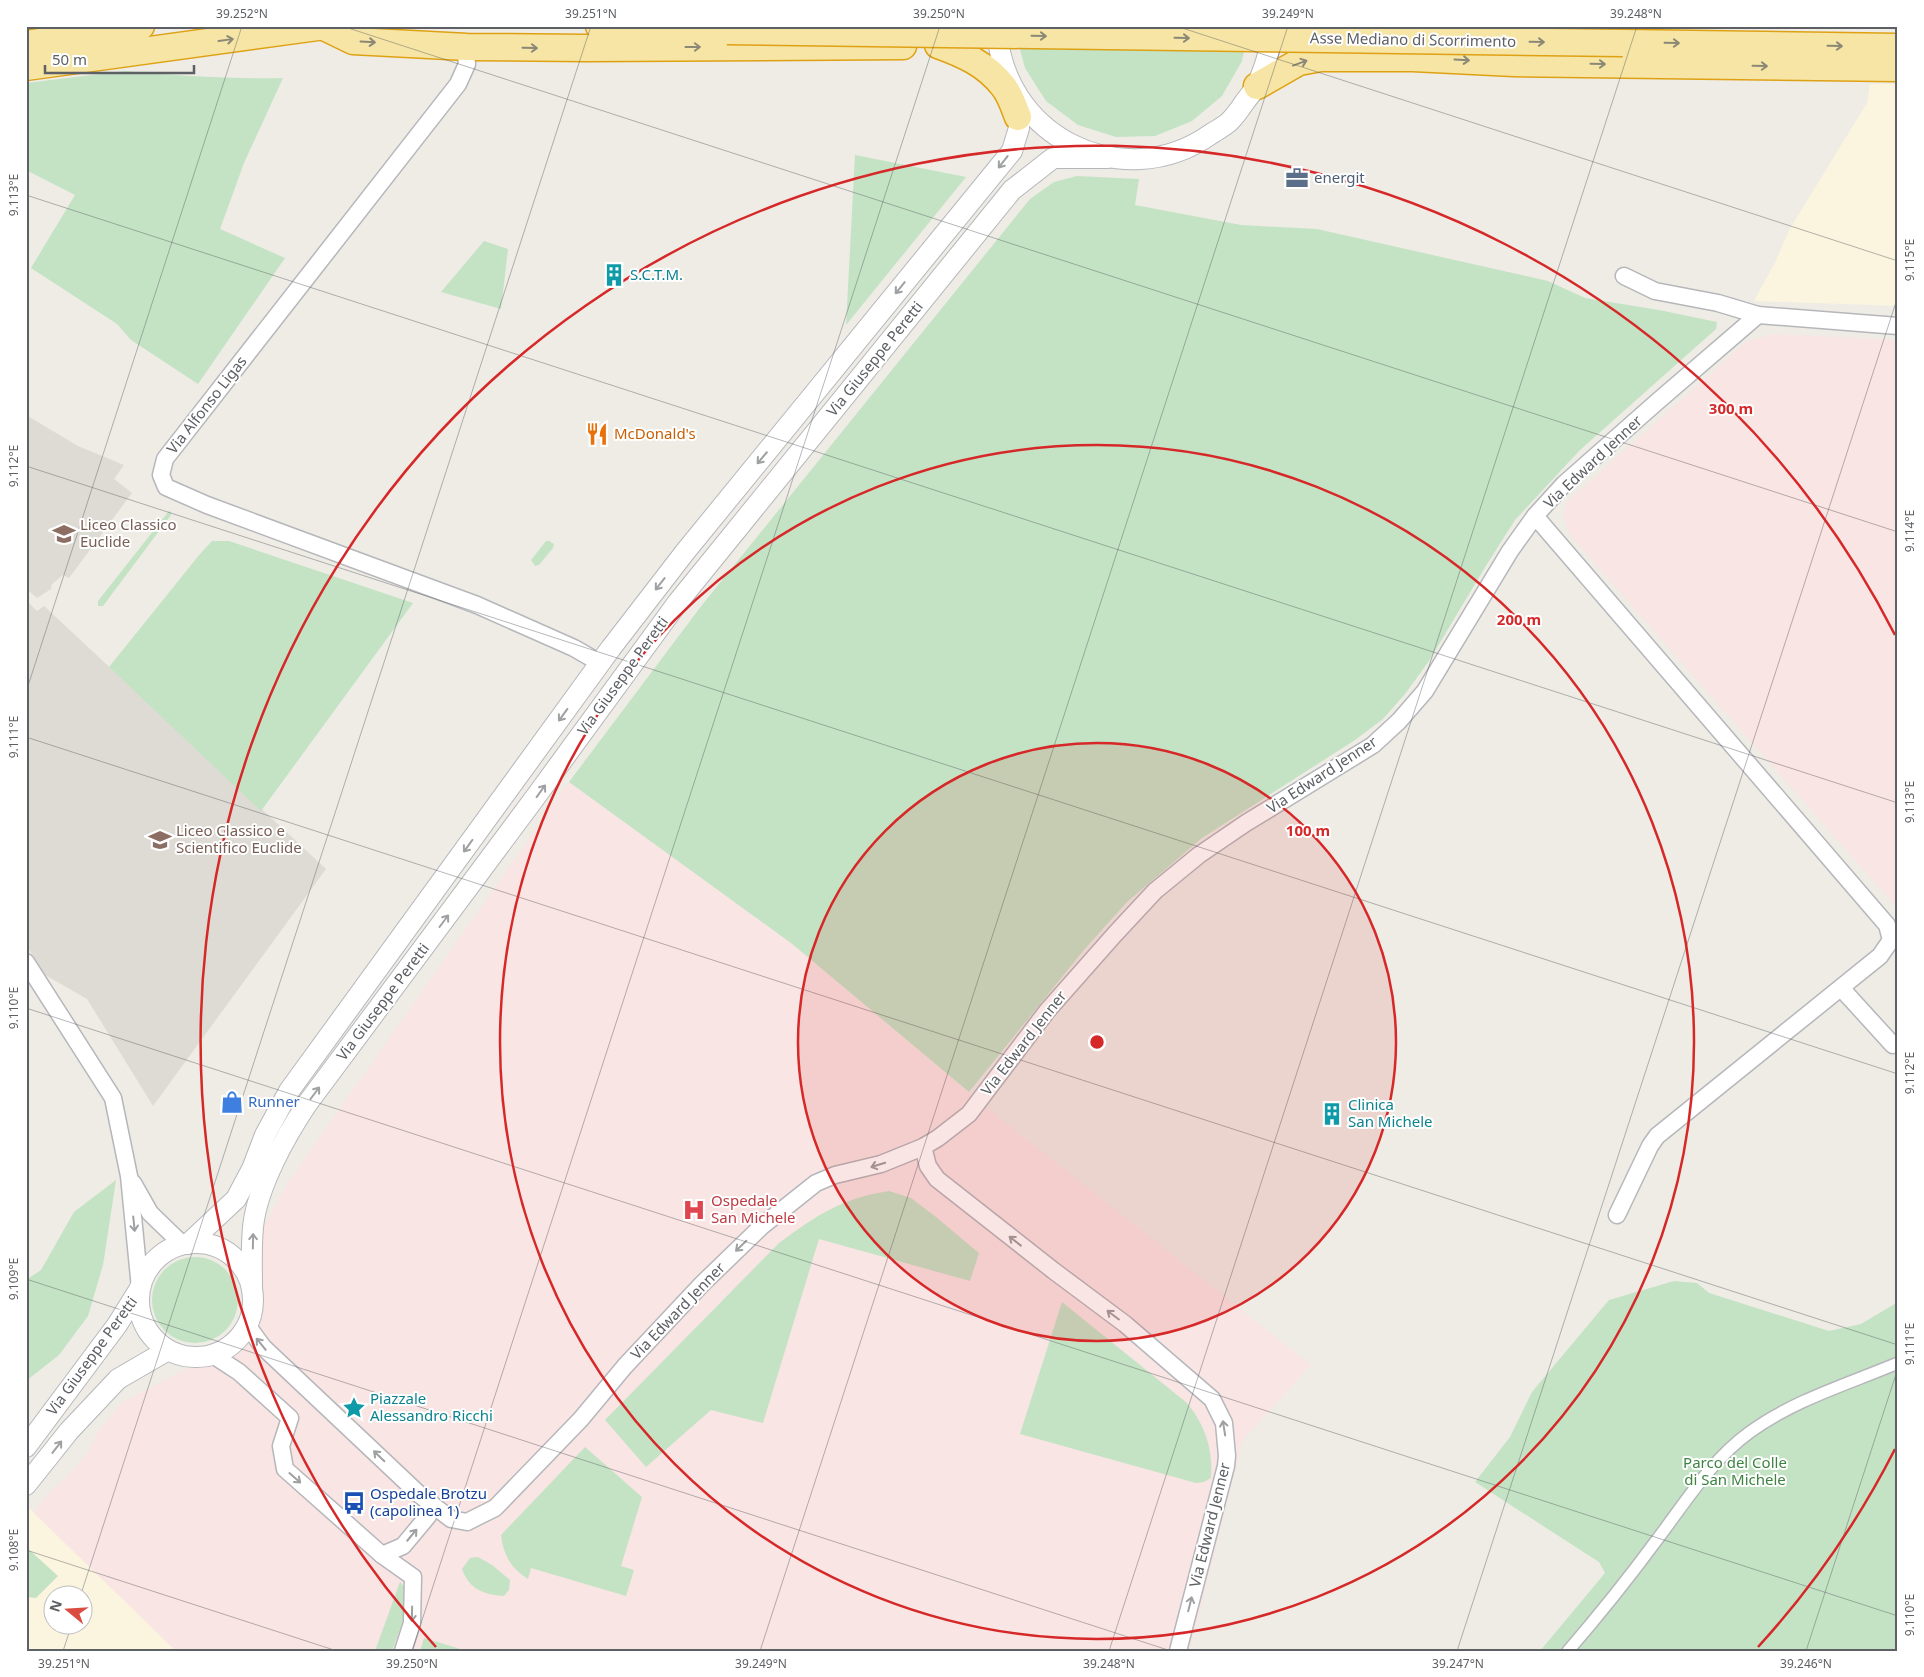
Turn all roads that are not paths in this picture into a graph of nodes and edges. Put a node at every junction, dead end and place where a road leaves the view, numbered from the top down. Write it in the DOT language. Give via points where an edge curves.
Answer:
graph roads {
  1 [pos="141,26"];
  2 [pos="324,26"];
  3 [pos="599,26"];
  4 [pos="1272,26"];
  5 [pos="1392,26"];
  6 [pos="997,36"];
  7 [pos="26,44"];
  8 [pos="938,46"];
  9 [pos="467,47"];
  10 [pos="1898,47"];
  11 [pos="1413,58"];
  12 [pos="26,67"];
  13 [pos="1898,68"];
  14 [pos="1257,86"];
  15 [pos="1019,108"];
  16 [pos="1108,158"];
  17 [pos="1624,276"];
  18 [pos="1758,315"];
  19 [pos="1898,326"];
  20 [pos="1535,516"];
  21 [pos="600,663"];
  22 [pos="26,962"];
  23 [pos="1841,988"];
  24 [pos="1893,1045"];
  25 [pos="923,1147"];
  26 [pos="129,1176"];
  27 [pos="1617,1214"];
  28 [pos="186,1244"];
  29 [pos="140,1288"];
  30 [pos="252,1289"];
  31 [pos="247,1325"];
  32 [pos="168,1350"];
  33 [pos="213,1354"];
  34 [pos="1898,1364"];
  35 [pos="26,1446"];
  36 [pos="26,1485"];
  37 [pos="431,1504"];
  38 [pos="382,1555"];
  39 [pos="403,1651"];
  40 [pos="1178,1651"];
  41 [pos="1568,1651"];
  1 -- 7 [label="highway"];
  2 -- 9 [label="highway, one-way" via="353,41"];
  12 -- 2 [label="highway, one-way"];
  3 -- 10 [label="highway, Asse Mediano di Scorrimento, one-way, bridge" via="728,31"];
  4 -- 14 [label="street" via="1272,38"];
  5 -- 11 [label="highway" via="1395,39"];
  6 -- 8 [label="highway"];
  6 -- 15 [label="street" via="1005,74"];
  9 -- 8 [label="highway, one-way"];
  8 -- 15 [label="highway" via="985,67"];
  9 -- 21 [label="street, Via Alfonso Ligas" via="467,64 458,84 165,459 161,474 166,487 478,605"];
  11 -- 13 [label="highway, one-way" via="1514,63"];
  14 -- 11 [label="highway, one-way" via="1299,62 1322,58"];
  14 -- 16 [label="street, Via Giuseppe Peretti" via="1230,121 1194,146 1152,159"];
  15 -- 16 [label="street" via="1074,147"];
  15 -- 21 [label="street, Via Giuseppe Peretti, one-way" via="1012,151 685,552"];
  30 -- 16 [label="street, Via Giuseppe Peretti, one-way" via="253,1226 265,1184 286,1136 678,602 1012,190 1053,158"];
  17 -- 18 [label="street" via="1655,291 1718,303"];
  18 -- 19 [label="street"];
  18 -- 20 [label="street, Via Edward Jenner" via="1572,478"];
  20 -- 23 [label="street" via="1887,925 1891,940 1880,956"];
  20 -- 25 [label="street, Via Edward Jenner" via="1510,551 1425,692 1399,721 1372,745 1215,844 1155,891 1047,1011 969,1114"];
  21 -- 28 [label="street, Via Giuseppe Peretti, one-way" via="289,1091 236,1199"];
  22 -- 26 [label="street" via="113,1098"];
  23 -- 24 [label="street"];
  23 -- 27 [label="street" via="1657,1136"];
  25 -- 37 [label="street, Via Edward Jenner, one-way" via="881,1164 835,1174 816,1183 762,1226 702,1284 625,1366 581,1419 495,1508 467,1522 451,1519"];
  40 -- 25 [label="street, Via Edward Jenner, one-way" via="1226,1466 1224,1423 1212,1399 1124,1324 937,1179 928,1166"];
  26 -- 28 [label="street" via="150,1213"];
  26 -- 29 [label="street, one-way"];
  28 -- 29 [label="street, Via Giuseppe Peretti" via="160,1256 144,1276"];
  28 -- 30 [label="street" via="210,1245 229,1254 244,1270"];
  29 -- 32 [label="street, Via Giuseppe Peretti" via="140,1309 146,1328"];
  29 -- 35 [label="street, Via Giuseppe Peretti" via="117,1325"];
  30 -- 31 [label="street, Via Giuseppe Peretti" via="252,1308"];
  31 -- 33 [label="street, Via Giuseppe Peretti" via="238,1338"];
  37 -- 31 [label="street, one-way" via="263,1348"];
  32 -- 33 [label="street, Via Giuseppe Peretti" via="182,1356"];
  36 -- 32 [label="street, Via Giuseppe Peretti, one-way" via="69,1431 118,1378"];
  33 -- 38 [label="street, one-way" via="239,1372 290,1418 281,1446 285,1469"];
  34 -- 41 [label="street" via="1781,1413 1730,1448 1709,1470 1620,1590"];
  38 -- 37 [label="street, one-way" via="402,1546 428,1516"];
  38 -- 39 [label="street, one-way" via="413,1577 412,1623"];
}
